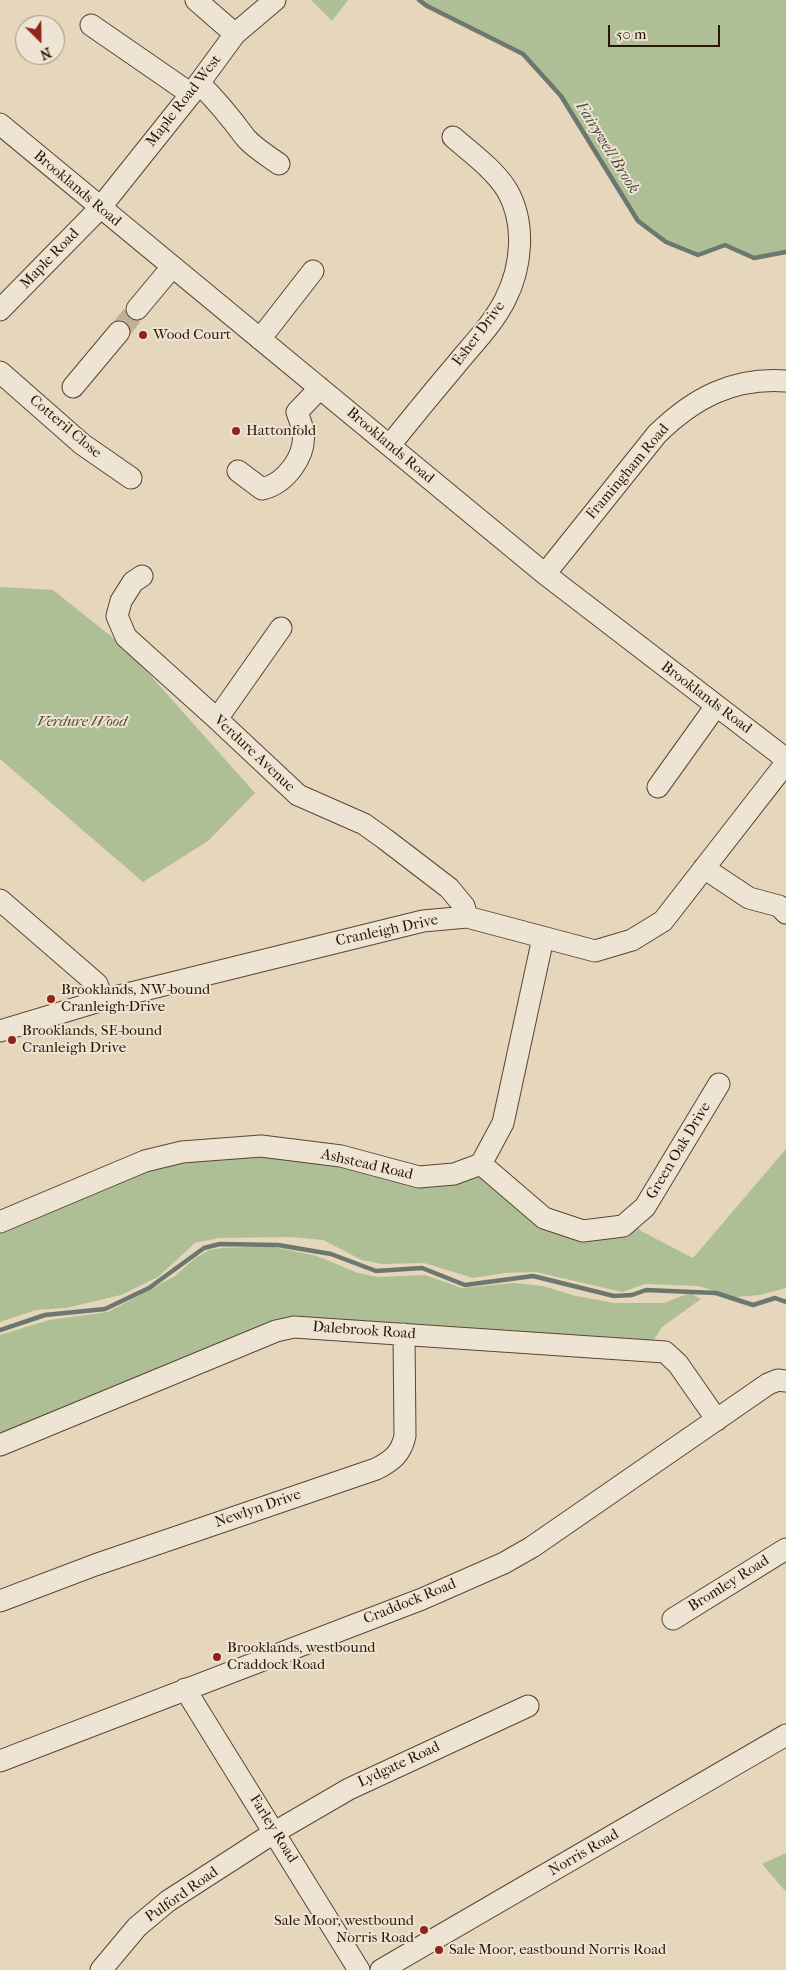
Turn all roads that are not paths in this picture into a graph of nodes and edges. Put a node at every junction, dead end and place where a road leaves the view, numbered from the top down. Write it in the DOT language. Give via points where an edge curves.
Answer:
graph roads {
  1 [pos="196,0"];
  2 [pos="274,0"];
  3 [pos="91,25"];
  4 [pos="235,34"];
  5 [pos="195,88"];
  6 [pos="0,124"];
  7 [pos="453,137"];
  8 [pos="279,164"];
  9 [pos="100,208"];
  10 [pos="172,267"];
  11 [pos="313,271"];
  12 [pos="0,310"];
  13 [pos="137,310"];
  14 [pos="119,332"];
  15 [pos="260,339"];
  16 [pos="0,372"];
  17 [pos="786,381"];
  18 [pos="73,387"];
  19 [pos="320,388"];
  20 [pos="390,445"];
  21 [pos="238,471"];
  22 [pos="131,478"];
  23 [pos="545,574"];
  24 [pos="142,576"];
  25 [pos="282,628"];
  26 [pos="716,706"];
  27 [pos="217,719"];
  28 [pos="786,759"];
  29 [pos="786,763"];
  30 [pos="658,787"];
  31 [pos="704,868"];
  32 [pos="0,900"];
  33 [pos="786,913"];
  34 [pos="467,917"];
  35 [pos="543,938"];
  36 [pos="103,1000"];
  37 [pos="0,1031"];
  38 [pos="719,1084"];
  39 [pos="481,1164"];
  40 [pos="0,1222"];
  41 [pos="404,1334"];
  42 [pos="786,1381"];
  43 [pos="717,1420"];
  44 [pos="0,1445"];
  45 [pos="786,1549"];
  46 [pos="0,1601"];
  47 [pos="673,1619"];
  48 [pos="185,1689"];
  49 [pos="528,1706"];
  50 [pos="786,1735"];
  51 [pos="0,1761"];
  52 [pos="275,1832"];
  53 [pos="101,1970"];
  54 [pos="359,1970"];
  55 [pos="381,1970"];
  1 -- 4 [label="street"];
  2 -- 4 [label="street, Maple Road West"];
  3 -- 5 [label="street"];
  4 -- 5 [label="street, Maple Road West"];
  5 -- 8 [label="street" via="220,104 246,138"];
  5 -- 9 [label="street, Maple Road West"];
  6 -- 9 [label="street, Brooklands Road"];
  7 -- 20 [label="street, Esher Drive" via="490,170 509,194 519,228 517,268 505,301 490,323"];
  9 -- 10 [label="street, Brooklands Road"];
  9 -- 12 [label="street, Maple Road"];
  10 -- 13 [label="street"];
  10 -- 15 [label="street, Brooklands Road"];
  11 -- 15 [label="street"];
  14 -- 18 [label="street"];
  15 -- 19 [label="street, Brooklands Road"];
  16 -- 22 [label="street, Cotteril Close" via="82,444"];
  17 -- 23 [label="street, Framingham Road" via="738,384 704,397 676,416 657,434"];
  19 -- 20 [label="street, Brooklands Road"];
  19 -- 21 [label="street" via="297,412 303,432 300,454 279,482 262,489"];
  20 -- 23 [label="street, Brooklands Road"];
  23 -- 26 [label="street, Brooklands Road"];
  24 -- 27 [label="street, Verdure Avenue" via="133,582 121,601 118,616 126,637"];
  25 -- 27 [label="street"];
  26 -- 28 [label="street, Brooklands Road"];
  26 -- 30 [label="street"];
  27 -- 34 [label="street, Verdure Avenue" via="298,795 364,824 448,888 464,906"];
  29 -- 31 [label="street, Cranleigh Drive"];
  31 -- 33 [label="street" via="748,898 779,906"];
  31 -- 35 [label="street, Cranleigh Drive" via="663,920 632,940 595,951"];
  32 -- 36 [label="street" via="97,984"];
  34 -- 35 [label="street, Cranleigh Drive"];
  34 -- 36 [label="street, Cranleigh Drive" via="423,921"];
  35 -- 39 [label="street" via="504,1123"];
  36 -- 37 [label="street, Cranleigh Drive"];
  38 -- 39 [label="street, Green Oak Drive" via="645,1207 624,1226 583,1231 544,1218"];
  39 -- 40 [label="street, Ashstead Road" via="454,1174 419,1177 340,1156 262,1146 182,1152 146,1161"];
  41 -- 43 [label="street, Dalebrook Road" via="665,1352 678,1364"];
  41 -- 44 [label="street, Dalebrook Road" via="294,1327 276,1331"];
  41 -- 46 [label="street, Newlyn Drive" via="405,1436 397,1456 388,1463"];
  42 -- 43 [label="street, Craddock Road" via="768,1384"];
  43 -- 48 [label="street, Craddock Road" via="504,1563 422,1599"];
  45 -- 47 [label="street, Bromley Road"];
  48 -- 51 [label="street, Craddock Road"];
  48 -- 52 [label="street, Farley Road"];
  49 -- 52 [label="street, Lydgate Road" via="349,1789"];
  50 -- 55 [label="street, Norris Road"];
  52 -- 53 [label="street, Pulford Road" via="168,1901 136,1927"];
  52 -- 54 [label="street, Farley Road"];
}
